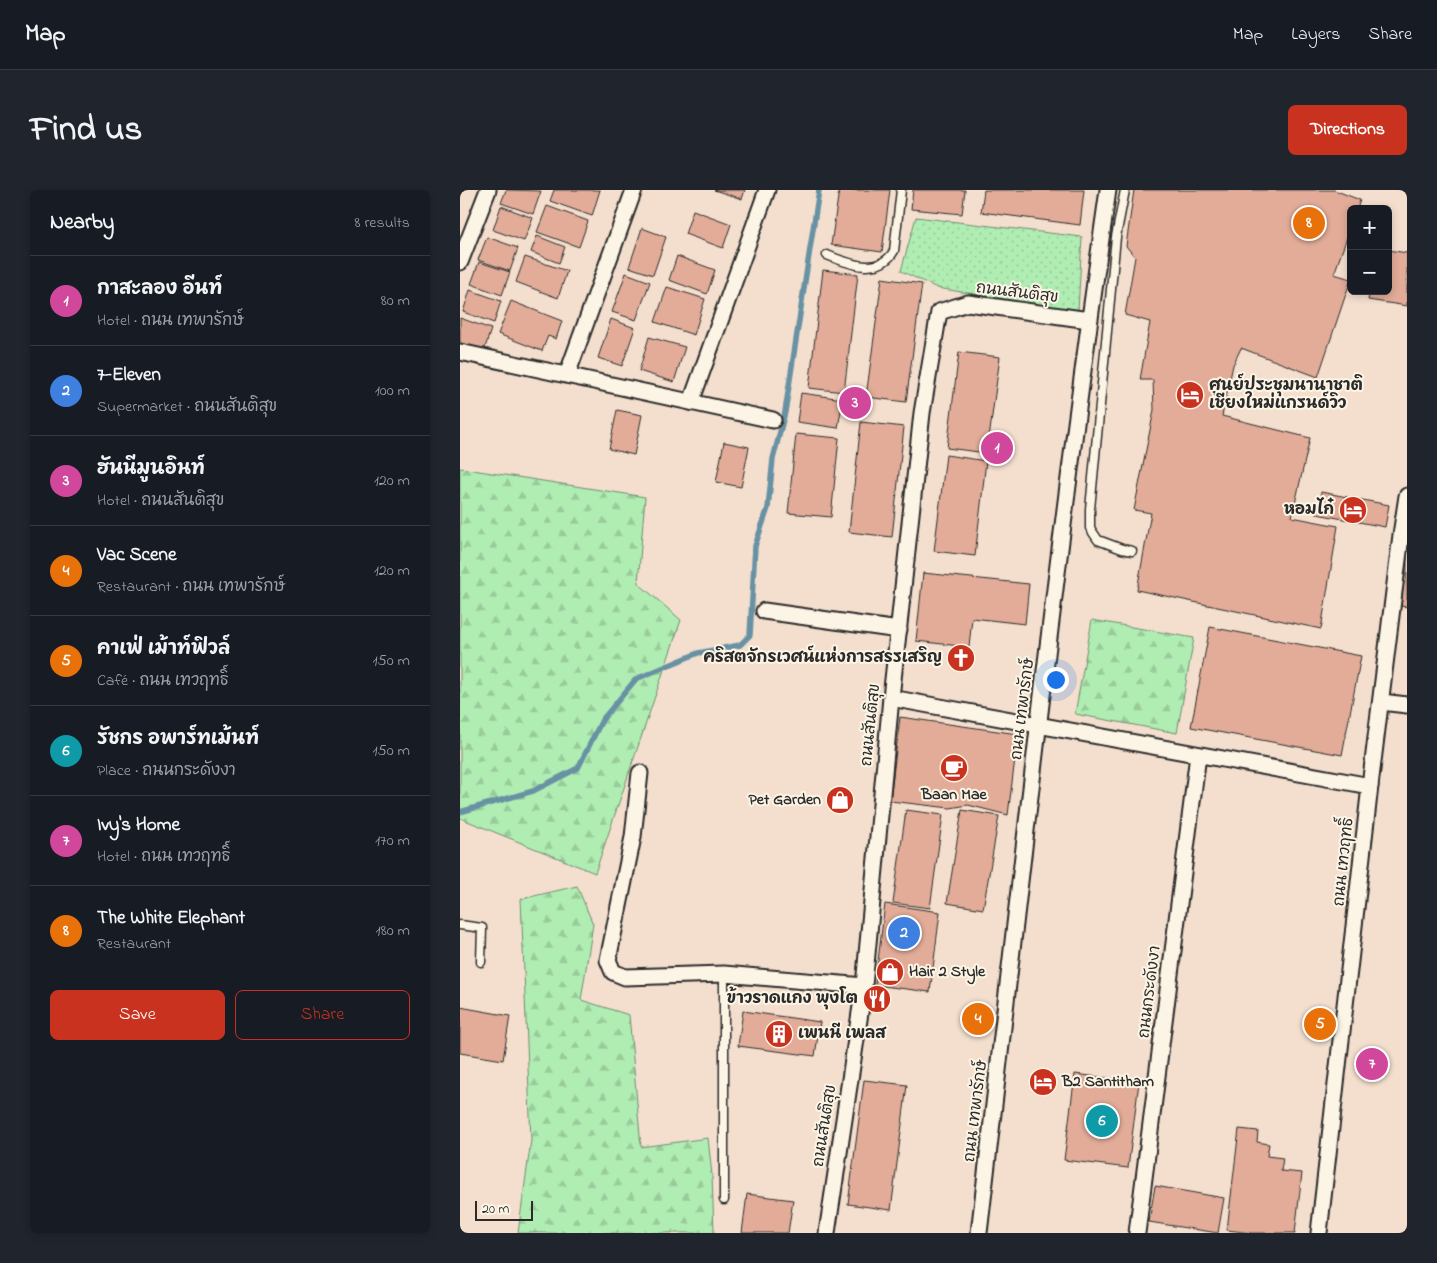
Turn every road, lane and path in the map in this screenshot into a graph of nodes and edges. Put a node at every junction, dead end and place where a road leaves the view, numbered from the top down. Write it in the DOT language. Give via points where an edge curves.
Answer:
graph roads {
  1 [pos="488,190"];
  2 [pos="634,190"];
  3 [pos="766,190"];
  4 [pos="901,190"];
  5 [pos="1108,190"];
  6 [pos="1125,190"];
  7 [pos="827,255"];
  8 [pos="460,262"];
  9 [pos="1089,320"];
  10 [pos="460,352"];
  11 [pos="567,375"];
  12 [pos="691,402"];
  13 [pos="773,420"];
  14 [pos="1407,496"];
  15 [pos="1404,535"];
  16 [pos="1132,551"];
  17 [pos="764,611"];
  18 [pos="898,630"];
  19 [pos="891,698"];
  20 [pos="1381,702"];
  21 [pos="1407,705"];
  22 [pos="1039,726"];
  23 [pos="1198,755"];
  24 [pos="640,773"];
  25 [pos="1370,786"];
  26 [pos="460,925"];
  27 [pos="481,962"];
  28 [pos="724,974"];
  29 [pos="864,986"];
  30 [pos="724,1200"];
  31 [pos="827,1233"];
  32 [pos="979,1233"];
  33 [pos="1138,1233"];
  34 [pos="1320,1233"];
  1 -- 8 [label="street"];
  2 -- 11 [label="street"];
  3 -- 12 [label="street"];
  4 -- 7 [label="lane" via="894,251 889,259 874,266 849,264"];
  5 -- 9 [label="street, ถนน เทพารักษ์"];
  6 -- 16 [label="lane" via="1116,237 1090,528 1098,540"];
  9 -- 18 [label="street, ถนนสันติสุข" via="968,303 939,312 922,413"];
  9 -- 22 [label="street, ถนน เทพารักษ์"];
  10 -- 11 [label="street"];
  11 -- 12 [label="street"];
  12 -- 13 [label="street"];
  14 -- 15 [label="street, ถนน เทวฤทธิ์"];
  15 -- 20 [label="street, ถนน เทวฤทธิ์"];
  17 -- 18 [label="street"];
  18 -- 19 [label="street, ถนนสันติสุข"];
  19 -- 22 [label="street"];
  19 -- 29 [label="street, ถนนสันติสุข"];
  20 -- 21 [label="street"];
  20 -- 25 [label="street, ถนน เทวฤทธิ์"];
  22 -- 23 [label="street"];
  22 -- 32 [label="street, ถนน เทพารักษ์"];
  23 -- 25 [label="street"];
  23 -- 33 [label="street, ถนนกระดังงา"];
  24 -- 28 [label="street" via="633,837 608,960 613,972 625,977"];
  25 -- 34 [label="street, ถนน เทวฤทธิ์"];
  26 -- 27 [label="lane" via="482,928"];
  28 -- 29 [label="street"];
  28 -- 30 [label="lane"];
  29 -- 31 [label="street, ถนนสันติสุข"];
}
